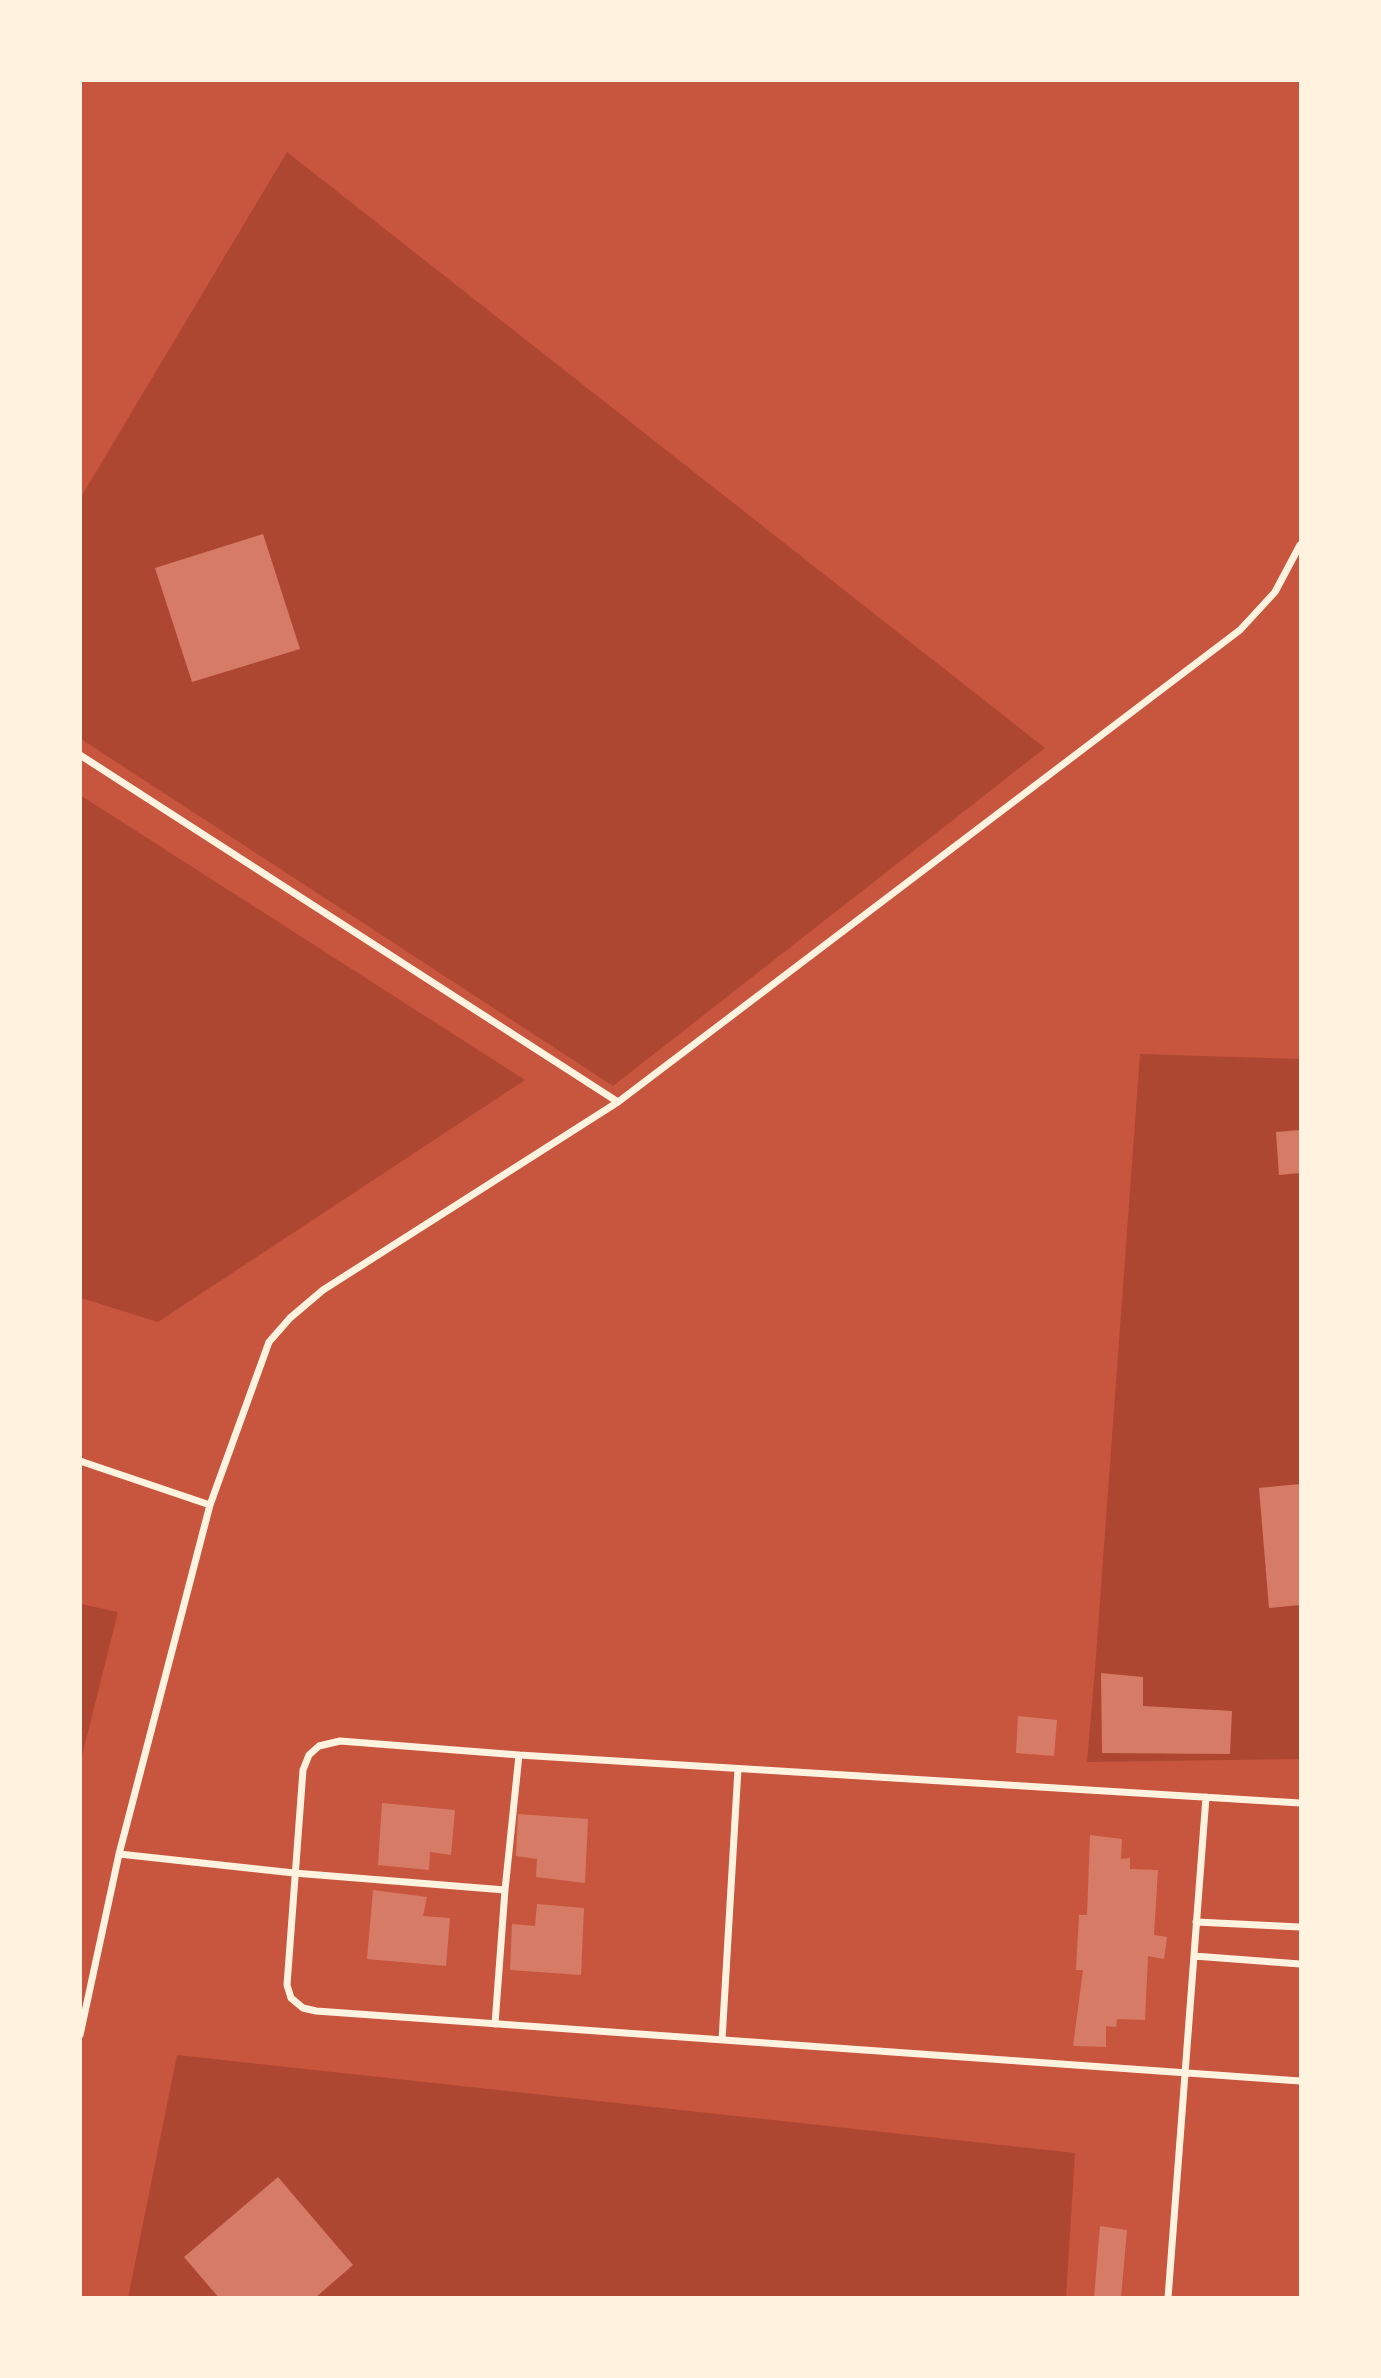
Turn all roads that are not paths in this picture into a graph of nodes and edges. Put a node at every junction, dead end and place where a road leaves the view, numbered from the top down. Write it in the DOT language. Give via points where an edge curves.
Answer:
graph roads {
  1 [pos="1300,545"];
  2 [pos="80,755"];
  3 [pos="618,1102"];
  4 [pos="80,1461"];
  5 [pos="210,1505"];
  6 [pos="519,1755"];
  7 [pos="738,1769"];
  8 [pos="1206,1797"];
  9 [pos="1300,1803"];
  10 [pos="119,1853"];
  11 [pos="294,1873"];
  12 [pos="505,1890"];
  13 [pos="1196,1922"];
  14 [pos="1300,1927"];
  15 [pos="1194,1956"];
  16 [pos="1300,1964"];
  17 [pos="495,2024"];
  18 [pos="80,2035"];
  19 [pos="722,2040"];
  20 [pos="1184,2073"];
  21 [pos="1300,2081"];
  22 [pos="1168,2298"];
  1 -- 3 [label="street" via="1275,592 1240,630"];
  2 -- 3 [label="street"];
  3 -- 5 [label="street" via="323,1290 290,1318 269,1342"];
  4 -- 5 [label="street"];
  5 -- 10 [label="street"];
  6 -- 7 [label="street"];
  6 -- 11 [label="street" via="340,1741 319,1746 303,1770"];
  6 -- 12 [label="street"];
  7 -- 8 [label="street"];
  7 -- 19 [label="street"];
  8 -- 9 [label="street"];
  8 -- 13 [label="street"];
  10 -- 11 [label="street"];
  10 -- 18 [label="street"];
  11 -- 12 [label="street"];
  11 -- 17 [label="street" via="287,1985 291,1998 303,2008"];
  12 -- 17 [label="street"];
  13 -- 14 [label="street"];
  13 -- 15 [label="street"];
  15 -- 16 [label="street"];
  15 -- 20 [label="street"];
  17 -- 19 [label="street"];
  19 -- 20 [label="street"];
  20 -- 21 [label="street"];
  20 -- 22 [label="street"];
}
